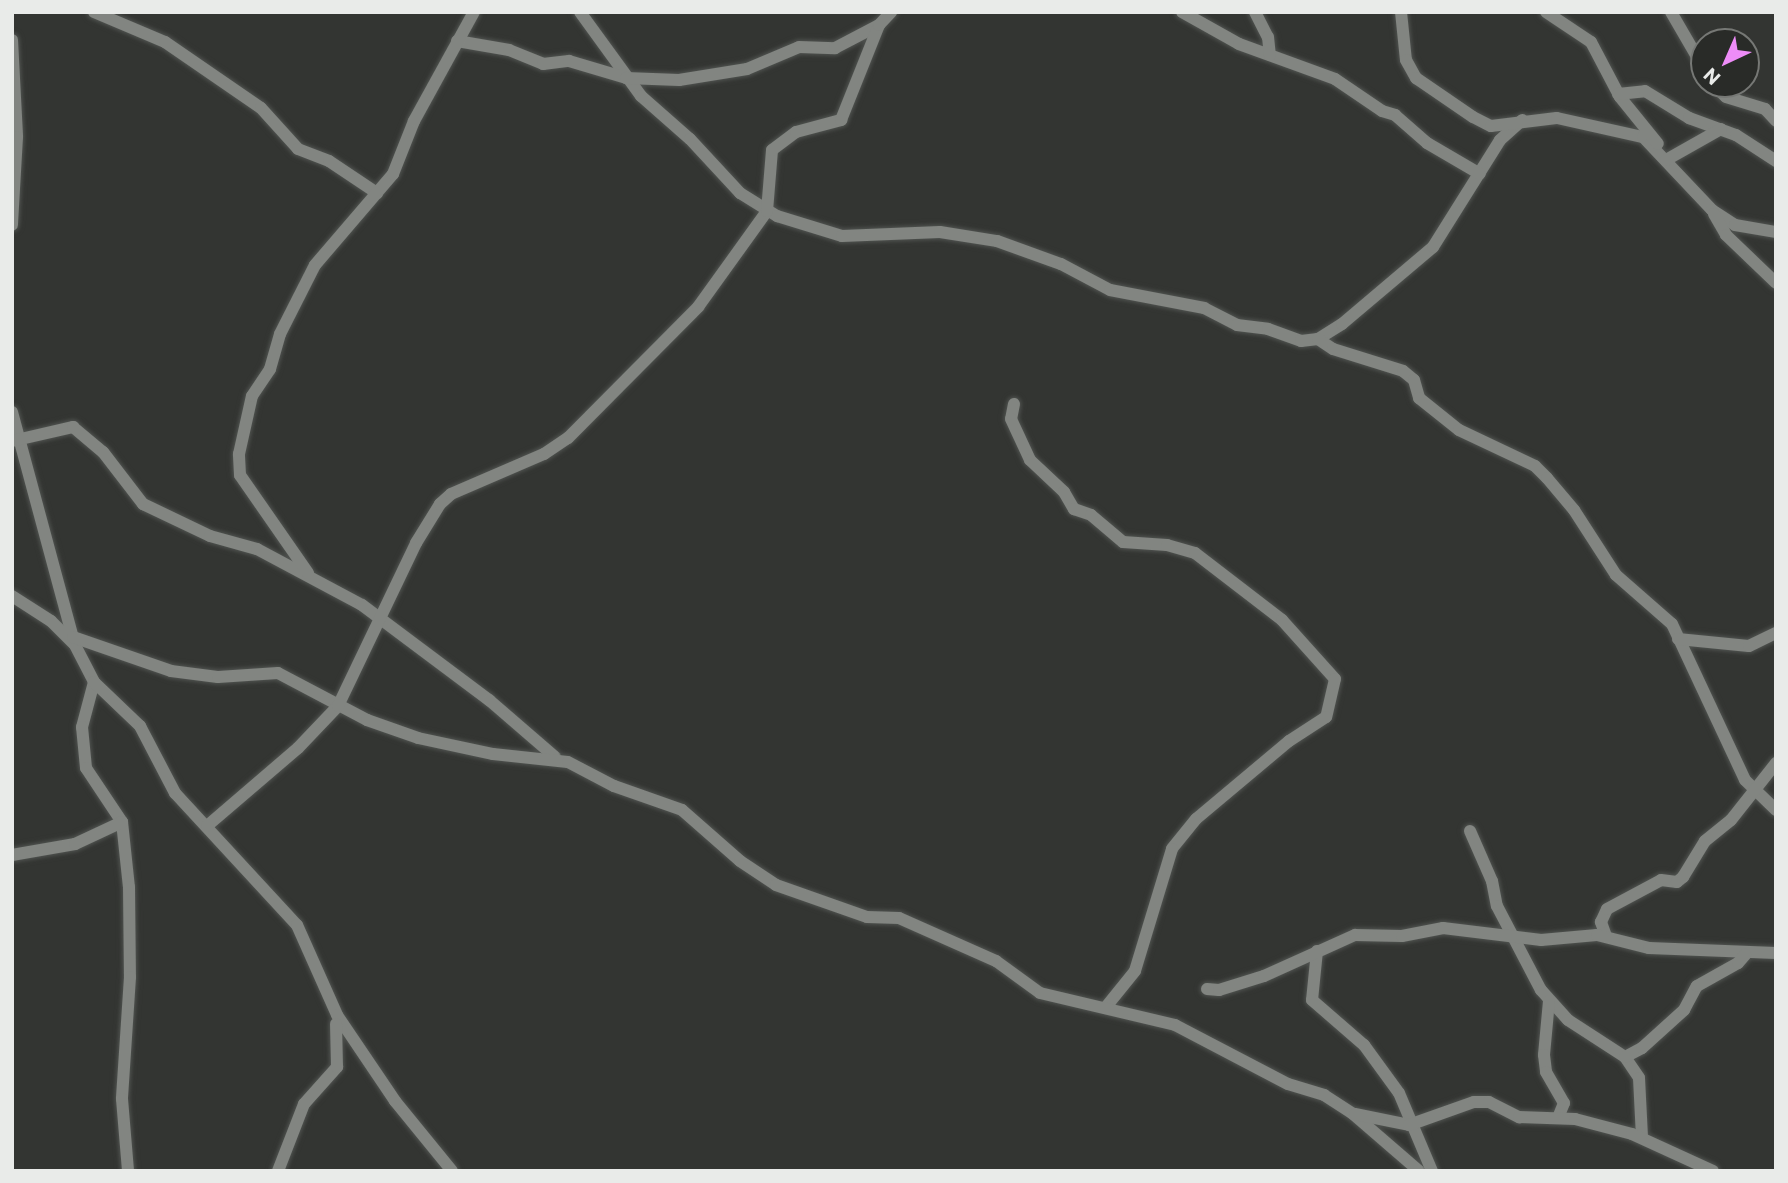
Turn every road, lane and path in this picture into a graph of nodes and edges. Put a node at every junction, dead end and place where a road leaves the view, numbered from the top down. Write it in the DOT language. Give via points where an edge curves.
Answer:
graph roads {
  1 [pos="94,12"];
  2 [pos="474,12"];
  3 [pos="580,12"];
  4 [pos="891,12"];
  5 [pos="1182,12"];
  6 [pos="1255,12"];
  7 [pos="1401,12"];
  8 [pos="1546,12"];
  9 [pos="1671,12"];
  10 [pos="879,25"];
  11 [pos="12,40"];
  12 [pos="457,41"];
  13 [pos="1690,45"];
  14 [pos="1270,55"];
  15 [pos="626,78"];
  16 [pos="1618,94"];
  17 [pos="1729,98"];
  18 [pos="1522,120"];
  19 [pos="1776,121"];
  20 [pos="1721,129"];
  21 [pos="1665,157"];
  22 [pos="1776,161"];
  23 [pos="1480,174"];
  24 [pos="377,193"];
  25 [pos="1712,210"];
  26 [pos="767,211"];
  27 [pos="12,225"];
  28 [pos="1776,232"];
  29 [pos="1776,283"];
  30 [pos="1318,339"];
  31 [pos="1014,404"];
  32 [pos="12,412"];
  33 [pos="16,441"];
  34 [pos="310,576"];
  35 [pos="12,596"];
  36 [pos="380,621"];
  37 [pos="1776,633"];
  38 [pos="1678,639"];
  39 [pos="74,641"];
  40 [pos="94,682"];
  41 [pos="338,706"];
  42 [pos="556,758"];
  43 [pos="1776,763"];
  44 [pos="1750,790"];
  45 [pos="1776,810"];
  46 [pos="122,822"];
  47 [pos="207,826"];
  48 [pos="1470,831"];
  49 [pos="12,856"];
  50 [pos="1606,936"];
  51 [pos="1512,937"];
  52 [pos="1317,951"];
  53 [pos="1776,953"];
  54 [pos="1745,955"];
  55 [pos="1207,989"];
  56 [pos="1549,1001"];
  57 [pos="1106,1007"];
  58 [pos="336,1024"];
  59 [pos="1625,1056"];
  60 [pos="1353,1114"];
  61 [pos="1558,1118"];
  62 [pos="1414,1124"];
  63 [pos="1642,1138"];
  64 [pos="128,1171"];
  65 [pos="278,1171"];
  66 [pos="452,1171"];
  67 [pos="1419,1171"];
  68 [pos="1432,1171"];
  69 [pos="1713,1171"];
  1 -- 24 [label="street" via="165,42 261,108 298,149 329,162"];
  2 -- 12 [label="street"];
  3 -- 15 [label="street"];
  4 -- 10 [label="street"];
  5 -- 14 [label="street" via="1224,37"];
  6 -- 14 [label="street" via="1268,37"];
  7 -- 18 [label="street" via="1406,60 1424,86 1491,126"];
  8 -- 16 [label="street" via="1591,42"];
  9 -- 13 [label="street"];
  10 -- 15 [label="street" via="835,48 799,47 732,73 693,79"];
  10 -- 26 [label="street" via="841,120 806,128 772,150"];
  11 -- 27 [label="street" via="17,137"];
  12 -- 15 [label="street" via="509,50 543,64 569,61"];
  12 -- 24 [label="street" via="410,130 393,174"];
  14 -- 23 [label="street" via="1335,79 1395,115 1427,144"];
  15 -- 26 [label="street" via="740,193"];
  16 -- 20 [label="street" via="1645,91 1689,118"];
  16 -- 21 [label="street" via="1649,129"];
  17 -- 19 [label="street" via="1765,109"];
  18 -- 21 [label="street" via="1556,118 1632,134 1650,141"];
  18 -- 23 [label="street" via="1500,140"];
  20 -- 21 [label="street"];
  20 -- 22 [label="street"];
  21 -- 25 [label="street"];
  23 -- 30 [label="street" via="1433,247"];
  24 -- 34 [label="street" via="340,232 303,286 280,334 270,369 253,396 239,454 240,475"];
  25 -- 28 [label="street" via="1735,225"];
  25 -- 29 [label="street" via="1726,235"];
  26 -- 30 [label="street" via="806,228 842,236 940,232 997,241 1061,264 1110,290 1204,308 1237,324 1301,341"];
  26 -- 36 [label="street" via="680,329 568,438 544,454 451,494 440,504"];
  30 -- 38 [label="street" via="1345,354 1403,372 1414,380 1419,398 1459,430 1535,466 1574,510 1616,575 1666,618"];
  31 -- 57 [label="street" via="1011,419 1030,460 1064,492 1074,509 1091,515 1124,542 1167,545 1195,553 1282,620 1335,679 1326,717 1289,741 1196,819 1172,849 1135,971"];
  32 -- 33 [label="street"];
  33 -- 34 [label="street" via="73,427 103,452 144,504"];
  33 -- 39 [label="street"];
  34 -- 36 [label="street"];
  35 -- 39 [label="street"];
  36 -- 41 [label="street"];
  36 -- 42 [label="street" via="489,700"];
  37 -- 38 [label="street" via="1749,646"];
  38 -- 44 [label="street"];
  39 -- 40 [label="street"];
  39 -- 41 [label="street" via="171,671 218,677 278,673"];
  40 -- 46 [label="street" via="82,727 86,768"];
  40 -- 47 [label="street" via="140,726 175,793"];
  41 -- 42 [label="street" via="442,745"];
  41 -- 47 [label="street" via="298,748"];
  42 -- 57 [label="street" via="614,786 682,810 740,861 776,885 867,917 899,918 996,961 1040,993"];
  43 -- 44 [label="street"];
  44 -- 45 [label="street"];
  44 -- 50 [label="street" via="1731,820 1702,845 1677,882 1661,880 1607,909 1601,922"];
  46 -- 49 [label="street" via="75,844"];
  46 -- 64 [label="street" via="130,898 122,1099"];
  47 -- 66 [label="street" via="297,925 343,1025 395,1101"];
  48 -- 51 [label="street"];
  50 -- 51 [label="street"];
  50 -- 54 [label="street" via="1640,947"];
  51 -- 52 [label="street" via="1443,928 1402,936 1363,933"];
  51 -- 56 [label="street"];
  52 -- 55 [label="street" via="1264,976 1219,990"];
  52 -- 62 [label="street" via="1312,1000 1364,1045 1399,1093"];
  53 -- 54 [label="street"];
  54 -- 59 [label="street" via="1697,986 1684,1010 1642,1048"];
  56 -- 59 [label="street" via="1568,1020"];
  56 -- 61 [label="street" via="1544,1055 1546,1072 1564,1103"];
  57 -- 60 [label="street" via="1184,1029 1280,1080 1324,1095"];
  58 -- 65 [label="street" via="337,1068 304,1104"];
  59 -- 63 [label="street" via="1639,1078"];
  60 -- 62 [label="street" via="1378,1122"];
  60 -- 67 [label="street"];
  61 -- 62 [label="street" via="1519,1117 1498,1104 1474,1102"];
  61 -- 63 [label="street"];
  62 -- 68 [label="street"];
  63 -- 69 [label="street"];
}
